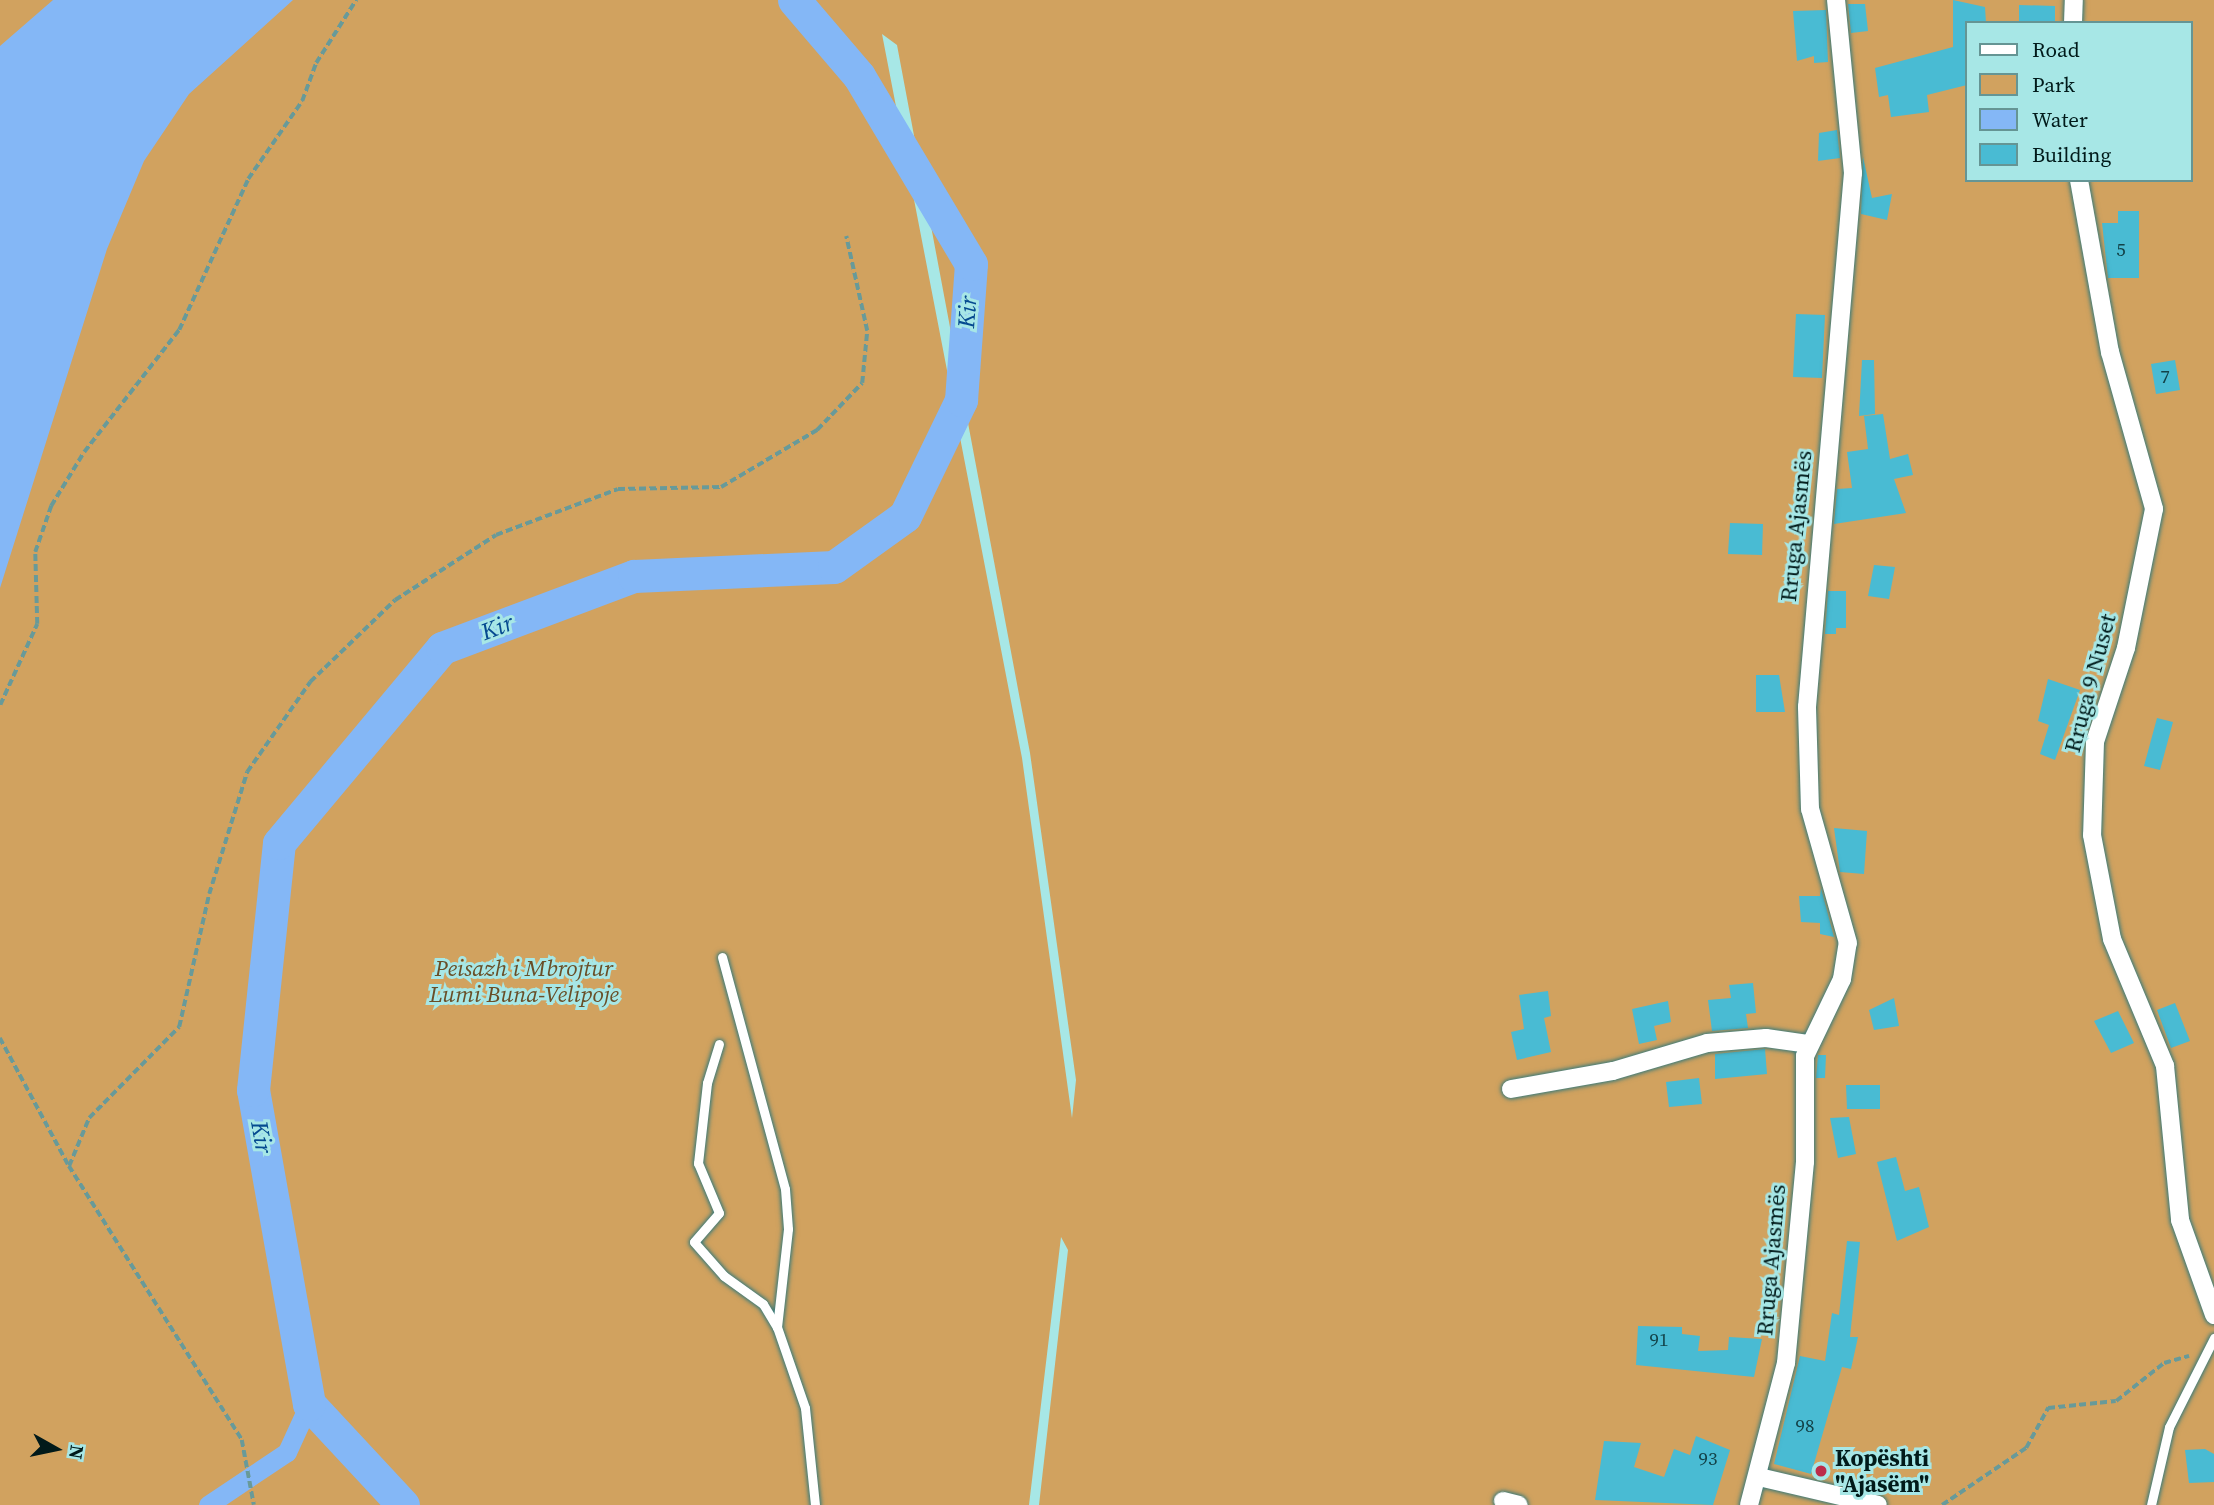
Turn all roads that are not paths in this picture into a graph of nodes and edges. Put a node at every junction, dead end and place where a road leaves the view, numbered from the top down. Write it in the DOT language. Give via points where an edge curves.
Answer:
graph roads {
  1 [pos="1836,0"];
  2 [pos="2074,0"];
  3 [pos="2073,21"];
  4 [pos="2079,182"];
  5 [pos="722,957"];
  6 [pos="719,1044"];
  7 [pos="1808,1044"];
  8 [pos="1511,1089"];
  9 [pos="2214,1315"];
  10 [pos="777,1327"];
  11 [pos="2214,1338"];
  12 [pos="1759,1477"];
  13 [pos="815,1505"];
  14 [pos="1749,1505"];
  15 [pos="1878,1505"];
  16 [pos="2151,1505"];
  1 -- 7 [label="street, Rruga Ajasmës" via="1853,173 1807,707 1810,809 1848,943 1842,979"];
  2 -- 3 [label="street"];
  4 -- 9 [label="street, Rruga 9 Nuset" via="2110,352 2154,509 2126,649 2095,742 2093,848 2112,939 2165,1066 2180,1220"];
  5 -- 10 [label="lane" via="785,1189 788,1229"];
  6 -- 10 [label="lane" via="698,1159 719,1213 694,1242 724,1276 763,1304"];
  7 -- 8 [label="street" via="1766,1038 1707,1042 1601,1073"];
  7 -- 12 [label="street, Rruga Ajasmës" via="1786,1363"];
  10 -- 13 [label="lane" via="805,1408"];
  11 -- 16 [label="lane" via="2169,1427"];
  12 -- 14 [label="street, Rruga Ajasmës"];
  12 -- 15 [label="street"];
}
